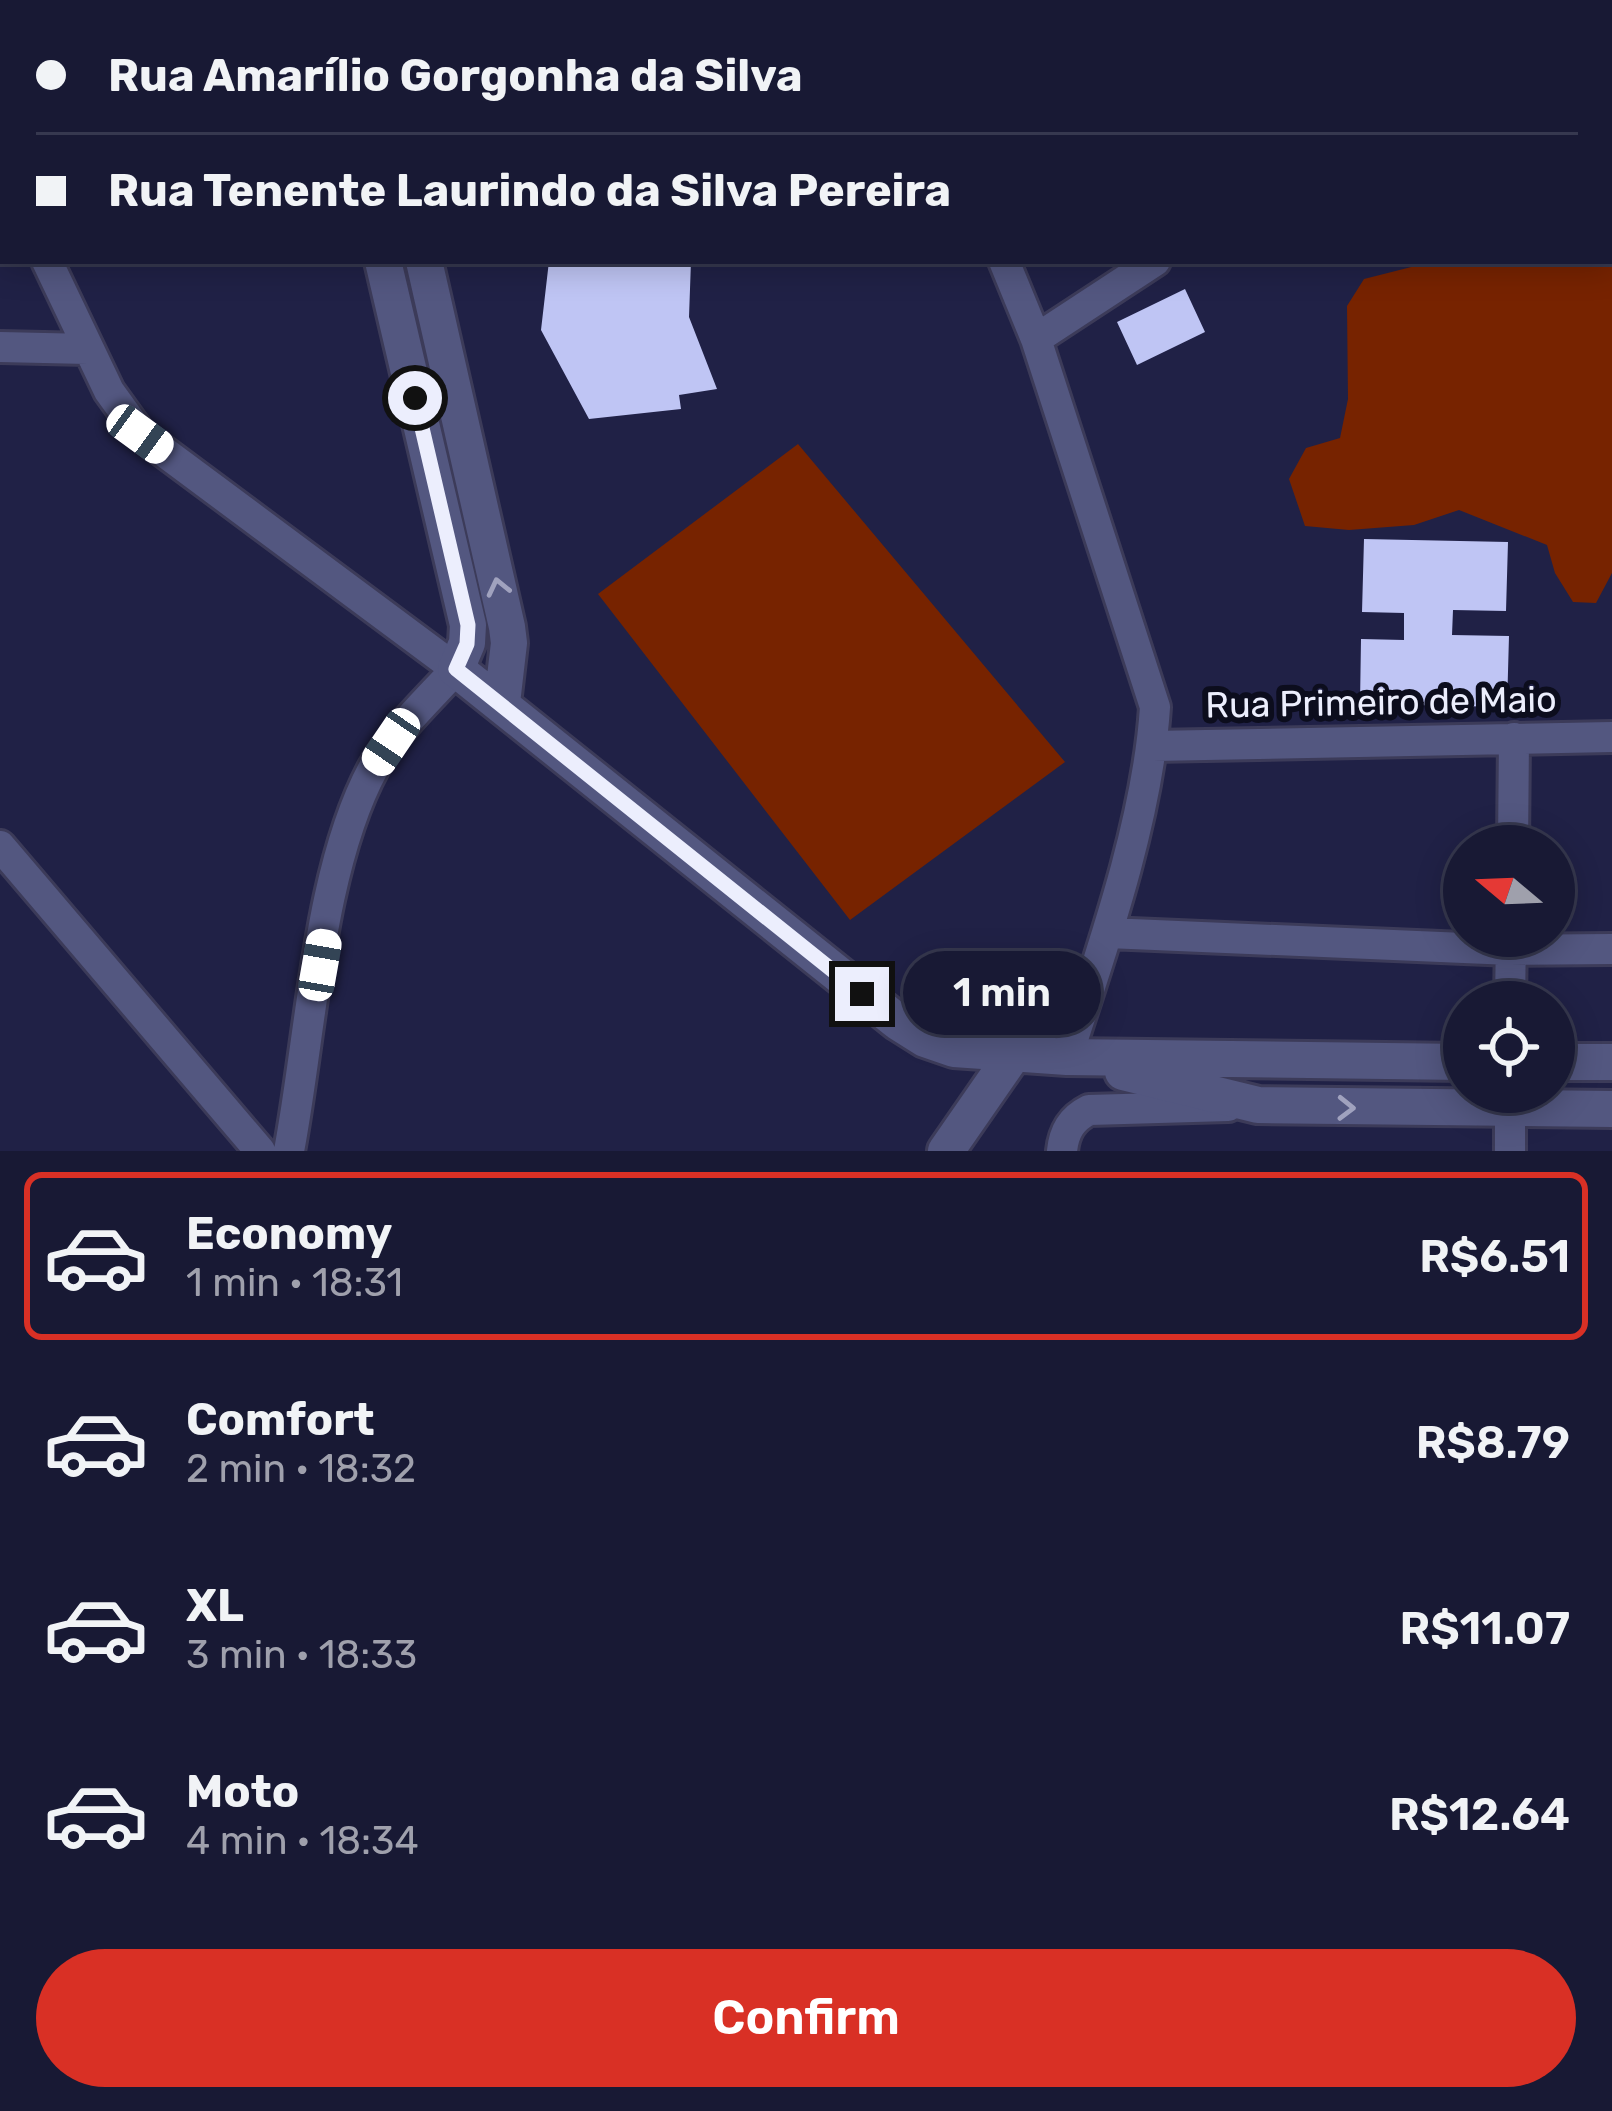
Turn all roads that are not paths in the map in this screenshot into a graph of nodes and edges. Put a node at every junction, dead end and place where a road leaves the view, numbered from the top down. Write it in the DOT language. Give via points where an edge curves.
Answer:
graph roads {
  1 [pos="48,264"];
  2 [pos="384,264"];
  3 [pos="425,264"];
  4 [pos="1005,264"];
  5 [pos="1151,264"];
  6 [pos="1036,339"];
  7 [pos="0,347"];
  8 [pos="88,349"];
  9 [pos="456,669"];
  10 [pos="502,703"];
  11 [pos="1612,736"];
  12 [pos="1514,739"];
  13 [pos="1153,746"];
  14 [pos="1513,825"];
  15 [pos="0,846"];
  16 [pos="1108,933"];
  17 [pos="1443,941"];
  18 [pos="1575,947"];
  19 [pos="1612,949"];
  20 [pos="1014,1053"];
  21 [pos="1067,1057"];
  22 [pos="1443,1062"];
  23 [pos="1575,1062"];
  24 [pos="1612,1062"];
  25 [pos="1443,1102"];
  26 [pos="1258,1106"];
  27 [pos="1575,1106"];
  28 [pos="1612,1109"];
  29 [pos="1510,1113"];
  30 [pos="260,1151"];
  31 [pos="289,1151"];
  32 [pos="946,1151"];
  33 [pos="1062,1151"];
  34 [pos="1510,1151"];
  1 -- 8 [label="street"];
  2 -- 9 [label="main road" via="468,625"];
  10 -- 3 [label="main road, one-way" via="507,626"];
  4 -- 6 [label="street"];
  5 -- 6 [label="street"];
  6 -- 13 [label="street" via="1151,685"];
  7 -- 8 [label="street"];
  8 -- 9 [label="street" via="140,434"];
  9 -- 10 [label="main road"];
  9 -- 31 [label="street" via="391,742 352,820 332,890"];
  10 -- 20 [label="main road" via="898,1022 954,1049"];
  11 -- 12 [label="street, Rua Primeiro de Maio"];
  12 -- 13 [label="street, Rua Primeiro de Maio"];
  12 -- 14 [label="street"];
  13 -- 16 [label="street"];
  15 -- 30 [label="street"];
  16 -- 17 [label="street"];
  16 -- 21 [label="street"];
  18 -- 19 [label="street"];
  20 -- 21 [label="main road"];
  20 -- 32 [label="main road"];
  21 -- 22 [label="main road"];
  21 -- 26 [label="main road"];
  23 -- 24 [label="main road"];
  26 -- 25 [label="main road, one-way"];
  26 -- 33 [label="street" via="1089,1110 1067,1129"];
  27 -- 28 [label="main road"];
  29 -- 34 [label="street"];
}
